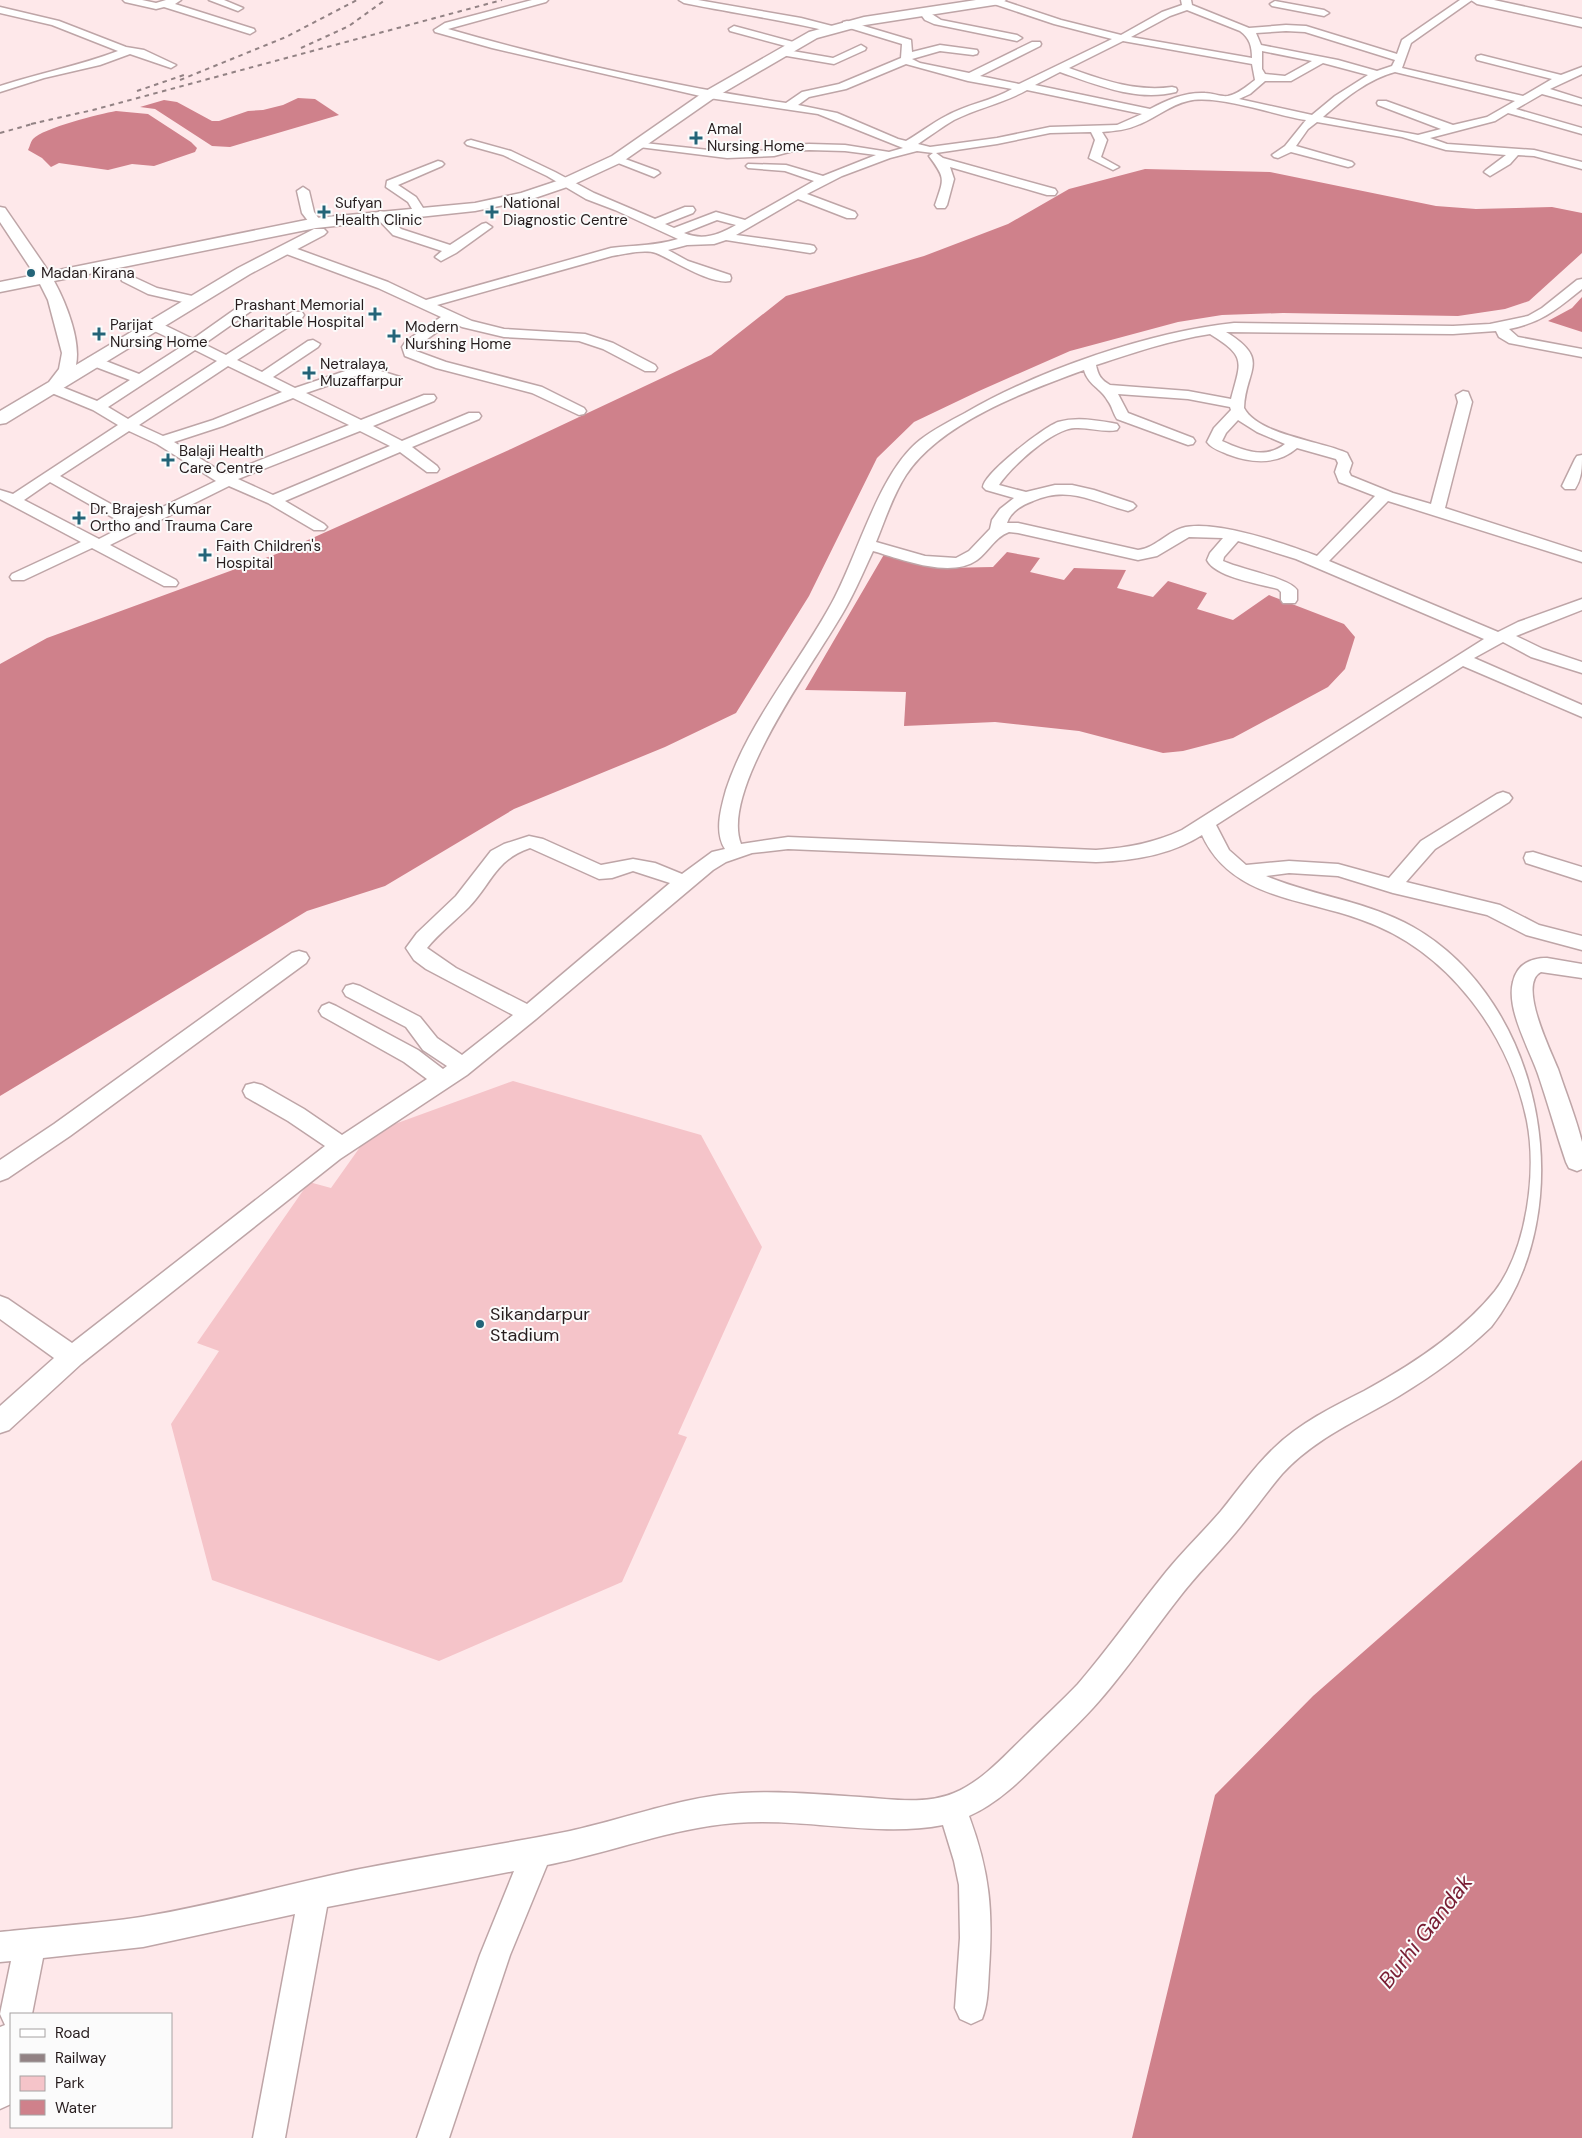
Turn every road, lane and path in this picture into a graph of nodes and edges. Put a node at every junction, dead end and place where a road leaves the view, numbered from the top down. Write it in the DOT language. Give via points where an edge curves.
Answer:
graph roads {
  1 [pos="128,0"];
  2 [pos="214,0"];
  3 [pos="543,0"];
  4 [pos="684,0"];
  5 [pos="1467,0"];
  6 [pos="1477,0"];
  7 [pos="997,1"];
  8 [pos="171,2"];
  9 [pos="1187,3"];
  10 [pos="1331,3"];
  11 [pos="238,4"];
  12 [pos="1274,4"];
  13 [pos="924,6"];
  14 [pos="0,10"];
  15 [pos="1324,13"];
  16 [pos="1105,22"];
  17 [pos="1582,23"];
  18 [pos="847,24"];
  19 [pos="734,29"];
  20 [pos="1088,29"];
  21 [pos="1306,29"];
  22 [pos="250,31"];
  23 [pos="1248,31"];
  24 [pos="1124,37"];
  25 [pos="838,38"];
  26 [pos="1017,38"];
  27 [pos="1036,44"];
  28 [pos="1257,47"];
  29 [pos="787,48"];
  30 [pos="127,50"];
  31 [pos="973,52"];
  32 [pos="906,58"];
  33 [pos="1399,58"];
  34 [pos="1482,58"];
  35 [pos="1321,60"];
  36 [pos="1257,62"];
  37 [pos="172,65"];
  38 [pos="1060,68"];
  39 [pos="1395,69"];
  40 [pos="1582,70"];
  41 [pos="1377,74"];
  42 [pos="1261,77"];
  43 [pos="968,78"];
  44 [pos="1563,79"];
  45 [pos="1021,87"];
  46 [pos="0,89"];
  47 [pos="1172,90"];
  48 [pos="1540,90"];
  49 [pos="709,95"];
  50 [pos="1228,100"];
  51 [pos="1526,100"];
  52 [pos="1582,102"];
  53 [pos="1382,104"];
  54 [pos="790,106"];
  55 [pos="1509,110"];
  56 [pos="1151,113"];
  57 [pos="1316,118"];
  58 [pos="1095,129"];
  59 [pos="1452,129"];
  60 [pos="1573,132"];
  61 [pos="1418,138"];
  62 [pos="471,143"];
  63 [pos="639,144"];
  64 [pos="1555,146"];
  65 [pos="918,148"];
  66 [pos="1289,148"];
  67 [pos="1516,151"];
  68 [pos="888,154"];
  69 [pos="727,155"];
  70 [pos="1278,155"];
  71 [pos="1547,156"];
  72 [pos="617,159"];
  73 [pos="940,161"];
  74 [pos="438,164"];
  75 [pos="1348,164"];
  76 [pos="1582,166"];
  77 [pos="1113,167"];
  78 [pos="1490,172"];
  79 [pos="654,173"];
  80 [pos="825,181"];
  81 [pos="565,183"];
  82 [pos="303,191"];
  83 [pos="1050,192"];
  84 [pos="799,195"];
  85 [pos="941,205"];
  86 [pos="688,210"];
  87 [pos="0,211"];
  88 [pos="419,211"];
  89 [pos="851,215"];
  90 [pos="380,216"];
  91 [pos="342,220"];
  92 [pos="316,223"];
  93 [pos="654,224"];
  94 [pos="747,224"];
  95 [pos="486,227"];
  96 [pos="674,232"];
  97 [pos="725,236"];
  98 [pos="692,241"];
  99 [pos="285,249"];
  100 [pos="657,249"];
  101 [pos="810,249"];
  102 [pos="452,250"];
  103 [pos="441,257"];
  104 [pos="44,277"];
  105 [pos="127,278"];
  106 [pos="725,278"];
  107 [pos="1582,283"];
  108 [pos="0,287"];
  109 [pos="196,301"];
  110 [pos="425,304"];
  111 [pos="246,308"];
  112 [pos="296,316"];
  113 [pos="449,316"];
  114 [pos="155,326"];
  115 [pos="1501,327"];
  116 [pos="1212,329"];
  117 [pos="194,344"];
  118 [pos="313,344"];
  119 [pos="1582,353"];
  120 [pos="228,360"];
  121 [pos="94,361"];
  122 [pos="1089,363"];
  123 [pos="650,368"];
  124 [pos="264,377"];
  125 [pos="140,379"];
  126 [pos="395,380"];
  127 [pos="52,388"];
  128 [pos="1107,389"];
  129 [pos="295,392"];
  130 [pos="1463,395"];
  131 [pos="428,398"];
  132 [pos="98,407"];
  133 [pos="1237,408"];
  134 [pos="579,411"];
  135 [pos="474,416"];
  136 [pos="0,419"];
  137 [pos="128,425"];
  138 [pos="359,425"];
  139 [pos="1112,426"];
  140 [pos="162,441"];
  141 [pos="1188,441"];
  142 [pos="1295,443"];
  143 [pos="401,446"];
  144 [pos="1582,458"];
  145 [pos="432,469"];
  146 [pos="50,476"];
  147 [pos="228,480"];
  148 [pos="1570,486"];
  149 [pos="1385,495"];
  150 [pos="6,496"];
  151 [pos="1029,496"];
  152 [pos="273,500"];
  153 [pos="1128,506"];
  154 [pos="1436,512"];
  155 [pos="139,526"];
  156 [pos="319,527"];
  157 [pos="998,530"];
  158 [pos="1234,536"];
  159 [pos="95,543"];
  160 [pos="867,544"];
  161 [pos="1582,557"];
  162 [pos="1319,563"];
  163 [pos="18,577"];
  164 [pos="170,583"];
  165 [pos="1288,600"];
  166 [pos="1582,604"];
  167 [pos="1500,637"];
  168 [pos="1462,659"];
  169 [pos="1582,668"];
  170 [pos="1582,712"];
  171 [pos="1503,798"];
  172 [pos="1206,823"];
  173 [pos="736,851"];
  174 [pos="1533,858"];
  175 [pos="1243,872"];
  176 [pos="1582,874"];
  177 [pos="684,882"];
  178 [pos="1393,886"];
  179 [pos="1582,944"];
  180 [pos="299,958"];
  181 [pos="1582,971"];
  182 [pos="353,990"];
  183 [pos="329,1011"];
  184 [pos="529,1014"];
  185 [pos="463,1066"];
  186 [pos="443,1080"];
  187 [pos="254,1091"];
  188 [pos="342,1146"];
  189 [pos="1580,1161"];
  190 [pos="1541,1171"];
  191 [pos="0,1172"];
  192 [pos="0,1306"];
  193 [pos="72,1357"];
  194 [pos="0,1422"];
  195 [pos="952,1808"];
  196 [pos="536,1852"];
  197 [pos="314,1896"];
  198 [pos="30,1944"];
  199 [pos="0,1947"];
  200 [pos="971,2008"];
  201 [pos="16,2013"];
  202 [pos="10,2043"];
  203 [pos="0,2093"];
  204 [pos="269,2138"];
  205 [pos="433,2138"];
  1 -- 8 [label="street" via="151,6"];
  2 -- 11 [label="street"];
  3 -- 49 [label="street" via="439,30"];
  4 -- 25 [label="street" via="800,21"];
  5 -- 33 [label="street" via="1406,42"];
  6 -- 17 [label="main road"];
  7 -- 13 [label="main road" via="942,9"];
  7 -- 20 [label="street"];
  8 -- 22 [label="street"];
  9 -- 23 [label="street"];
  9 -- 24 [label="street"];
  10 -- 15 [label="street"];
  12 -- 15 [label="street"];
  13 -- 18 [label="main road"];
  13 -- 26 [label="street" via="929,18 938,22"];
  14 -- 30 [label="street" via="44,19"];
  15 -- 21 [label="street"];
  16 -- 20 [label="street"];
  18 -- 25 [label="main road"];
  18 -- 32 [label="street" via="905,41"];
  19 -- 29 [label="street"];
  20 -- 24 [label="street"];
  21 -- 23 [label="street"];
  21 -- 33 [label="street"];
  23 -- 28 [label="street"];
  24 -- 36 [label="street"];
  24 -- 38 [label="street"];
  25 -- 29 [label="main road" via="813,36"];
  25 -- 29 [label="street" via="864,50 834,61"];
  27 -- 43 [label="street"];
  28 -- 35 [label="street"];
  28 -- 36 [label="street"];
  29 -- 49 [label="main road"];
  30 -- 37 [label="street"];
  30 -- 46 [label="street" via="105,60"];
  31 -- 32 [label="street" via="940,48"];
  32 -- 43 [label="street" via="925,67"];
  32 -- 54 [label="street" via="842,86 806,94"];
  33 -- 39 [label="street"];
  34 -- 44 [label="street"];
  35 -- 41 [label="street"];
  35 -- 42 [label="street" via="1286,78"];
  36 -- 42 [label="street"];
  38 -- 45 [label="street"];
  38 -- 47 [label="street" via="1113,86 1151,92"];
  39 -- 41 [label="street"];
  39 -- 51 [label="street"];
  40 -- 44 [label="street"];
  41 -- 57 [label="street" via="1339,98"];
  42 -- 50 [label="street" via="1258,84"];
  43 -- 45 [label="street"];
  44 -- 48 [label="street"];
  45 -- 56 [label="street" via="1109,102"];
  45 -- 65 [label="street" via="1000,100 950,118"];
  48 -- 51 [label="street"];
  48 -- 52 [label="street"];
  49 -- 54 [label="street"];
  49 -- 63 [label="main road"];
  50 -- 56 [label="street" via="1191,97 1171,102"];
  50 -- 57 [label="street"];
  51 -- 55 [label="street"];
  53 -- 59 [label="street"];
  54 -- 65 [label="street" via="833,115 876,135"];
  55 -- 59 [label="street" via="1484,122"];
  55 -- 60 [label="street"];
  56 -- 58 [label="street" via="1125,127"];
  57 -- 61 [label="street"];
  57 -- 66 [label="street" via="1304,127"];
  58 -- 65 [label="street" via="1050,130 997,141"];
  58 -- 77 [label="street" via="1101,143 1095,158"];
  59 -- 61 [label="street"];
  61 -- 67 [label="street" via="1458,149"];
  62 -- 81 [label="street" via="507,153"];
  63 -- 69 [label="street"];
  63 -- 72 [label="main road"];
  64 -- 71 [label="street"];
  65 -- 68 [label="street"];
  65 -- 73 [label="street"];
  66 -- 70 [label="street"];
  66 -- 75 [label="street"];
  67 -- 71 [label="street"];
  67 -- 78 [label="street"];
  68 -- 69 [label="street" via="809,147 774,153"];
  68 -- 80 [label="street"];
  69 -- 80 [label="street" via="746,166 786,168"];
  71 -- 76 [label="street"];
  72 -- 79 [label="street"];
  72 -- 81 [label="main road"];
  73 -- 83 [label="street"];
  73 -- 85 [label="street" via="949,179"];
  74 -- 88 [label="street" via="391,184 412,200"];
  80 -- 84 [label="street"];
  81 -- 88 [label="main road" via="497,204"];
  81 -- 93 [label="street"];
  82 -- 92 [label="street" via="308,213"];
  84 -- 89 [label="street"];
  84 -- 94 [label="street"];
  86 -- 93 [label="street"];
  87 -- 104 [label="main road"];
  88 -- 90 [label="main road"];
  90 -- 91 [label="main road"];
  90 -- 102 [label="street" via="397,232"];
  91 -- 92 [label="main road"];
  91 -- 99 [label="main road"];
  92 -- 104 [label="main road"];
  93 -- 96 [label="street"];
  94 -- 96 [label="street" via="716,216"];
  94 -- 97 [label="street"];
  95 -- 102 [label="street"];
  96 -- 98 [label="street"];
  97 -- 98 [label="street"];
  97 -- 101 [label="street"];
  98 -- 100 [label="street"];
  99 -- 109 [label="main road"];
  99 -- 110 [label="street" via="376,282"];
  100 -- 106 [label="street" via="684,264"];
  100 -- 110 [label="street" via="610,252"];
  102 -- 103 [label="street"];
  104 -- 108 [label="main road"];
  104 -- 127 [label="main road" via="56,300 70,352 67,370"];
  105 -- 109 [label="street" via="153,291"];
  107 -- 115 [label="street" via="1533,319"];
  109 -- 114 [label="main road"];
  110 -- 113 [label="street"];
  111 -- 117 [label="street"];
  112 -- 120 [label="street"];
  113 -- 123 [label="street" via="504,333 580,337 608,346"];
  113 -- 134 [label="street" via="411,344 410,353 435,363 537,390"];
  114 -- 117 [label="street"];
  114 -- 121 [label="main road"];
  115 -- 116 [label="street" via="1453,330 1265,326"];
  115 -- 119 [label="street" via="1504,334 1514,340"];
  116 -- 122 [label="street" via="1173,337"];
  116 -- 133 [label="street" via="1244,354 1246,377"];
  117 -- 120 [label="street"];
  117 -- 125 [label="street"];
  118 -- 124 [label="street"];
  120 -- 124 [label="street"];
  120 -- 137 [label="street"];
  121 -- 125 [label="street"];
  121 -- 127 [label="main road"];
  122 -- 128 [label="street" via="1094,380"];
  122 -- 160 [label="street" via="994,402 924,444 897,477"];
  124 -- 129 [label="street"];
  125 -- 132 [label="street"];
  126 -- 129 [label="street" via="371,372 354,372"];
  127 -- 132 [label="street"];
  127 -- 136 [label="main road"];
  128 -- 133 [label="street" via="1188,395"];
  128 -- 141 [label="street" via="1122,416"];
  129 -- 138 [label="street"];
  129 -- 140 [label="street"];
  130 -- 154 [label="street" via="1465,402"];
  131 -- 138 [label="street"];
  132 -- 137 [label="street"];
  133 -- 142 [label="street" via="1257,425"];
  133 -- 142 [label="street" via="1216,435 1214,442 1217,444 1243,454 1271,457"];
  135 -- 143 [label="street"];
  137 -- 140 [label="street"];
  137 -- 146 [label="street"];
  138 -- 143 [label="street"];
  138 -- 147 [label="street"];
  139 -- 151 [label="street" via="1078,424 1056,428 991,482 991,487"];
  140 -- 147 [label="street"];
  142 -- 149 [label="street" via="1342,456 1344,479"];
  143 -- 145 [label="street"];
  143 -- 152 [label="street"];
  144 -- 148 [label="street"];
  146 -- 150 [label="street"];
  146 -- 155 [label="street"];
  147 -- 152 [label="street"];
  147 -- 155 [label="street"];
  149 -- 154 [label="street"];
  149 -- 162 [label="street"];
  150 -- 159 [label="street"];
  151 -- 153 [label="street" via="1064,489"];
  151 -- 157 [label="street" via="1005,511 998,522"];
  152 -- 156 [label="street"];
  154 -- 161 [label="street"];
  155 -- 159 [label="street"];
  157 -- 158 [label="street" via="1018,528 1138,556 1153,553 1187,532"];
  157 -- 160 [label="street" via="971,557 950,564"];
  158 -- 162 [label="street"];
  158 -- 165 [label="street" via="1216,556 1216,564 1284,586 1288,590"];
  159 -- 163 [label="street"];
  159 -- 164 [label="street"];
  160 -- 173 [label="street" via="837,609 753,748 736,791 728,827 730,842"];
  162 -- 167 [label="street"];
  166 -- 167 [label="street"];
  167 -- 168 [label="street"];
  167 -- 169 [label="street"];
  168 -- 170 [label="street"];
  168 -- 172 [label="street"];
  171 -- 178 [label="street" via="1428,845"];
  172 -- 173 [label="street" via="1159,848 1116,855 1042,855 788,843"];
  172 -- 175 [label="street" via="1223,857"];
  173 -- 177 [label="street" via="719,857"];
  174 -- 176 [label="street"];
  175 -- 178 [label="street" via="1288,867 1319,868 1338,870"];
  175 -- 190 [label="street" via="1276,887 1392,924 1456,970 1487,1007 1517,1058 1539,1124"];
  177 -- 184 [label="street"];
  177 -- 184 [label="street" via="633,865 599,872 552,848 529,842 498,856 463,901 416,948 440,968"];
  178 -- 179 [label="street" via="1493,910 1533,930"];
  180 -- 191 [label="street"];
  181 -- 189 [label="street" via="1534,966 1528,970 1522,988 1528,1019"];
  182 -- 185 [label="street" via="413,1022 430,1044"];
  183 -- 186 [label="street" via="411,1056"];
  184 -- 185 [label="street"];
  185 -- 186 [label="street"];
  186 -- 188 [label="street"];
  187 -- 188 [label="street" via="296,1114"];
  188 -- 193 [label="street"];
  189 -- 190 [label="street"];
  190 -- 195 [label="street" via="1537,1210 1528,1247 1504,1296 1434,1361 1337,1417 1286,1453 1185,1569 1075,1707 1016,1765 973,1799"];
  192 -- 193 [label="street"];
  193 -- 194 [label="street"];
  195 -- 196 [label="street" via="928,1814 746,1807 714,1810"];
  195 -- 200 [label="street" via="971,1869 974,1895 976,1928"];
  196 -- 197 [label="street"];
  196 -- 205 [label="street" via="495,1955"];
  197 -- 198 [label="street" via="152,1930"];
  197 -- 204 [label="street"];
  198 -- 199 [label="street"];
  198 -- 201 [label="street"];
  202 -- 203 [label="street"];
}
